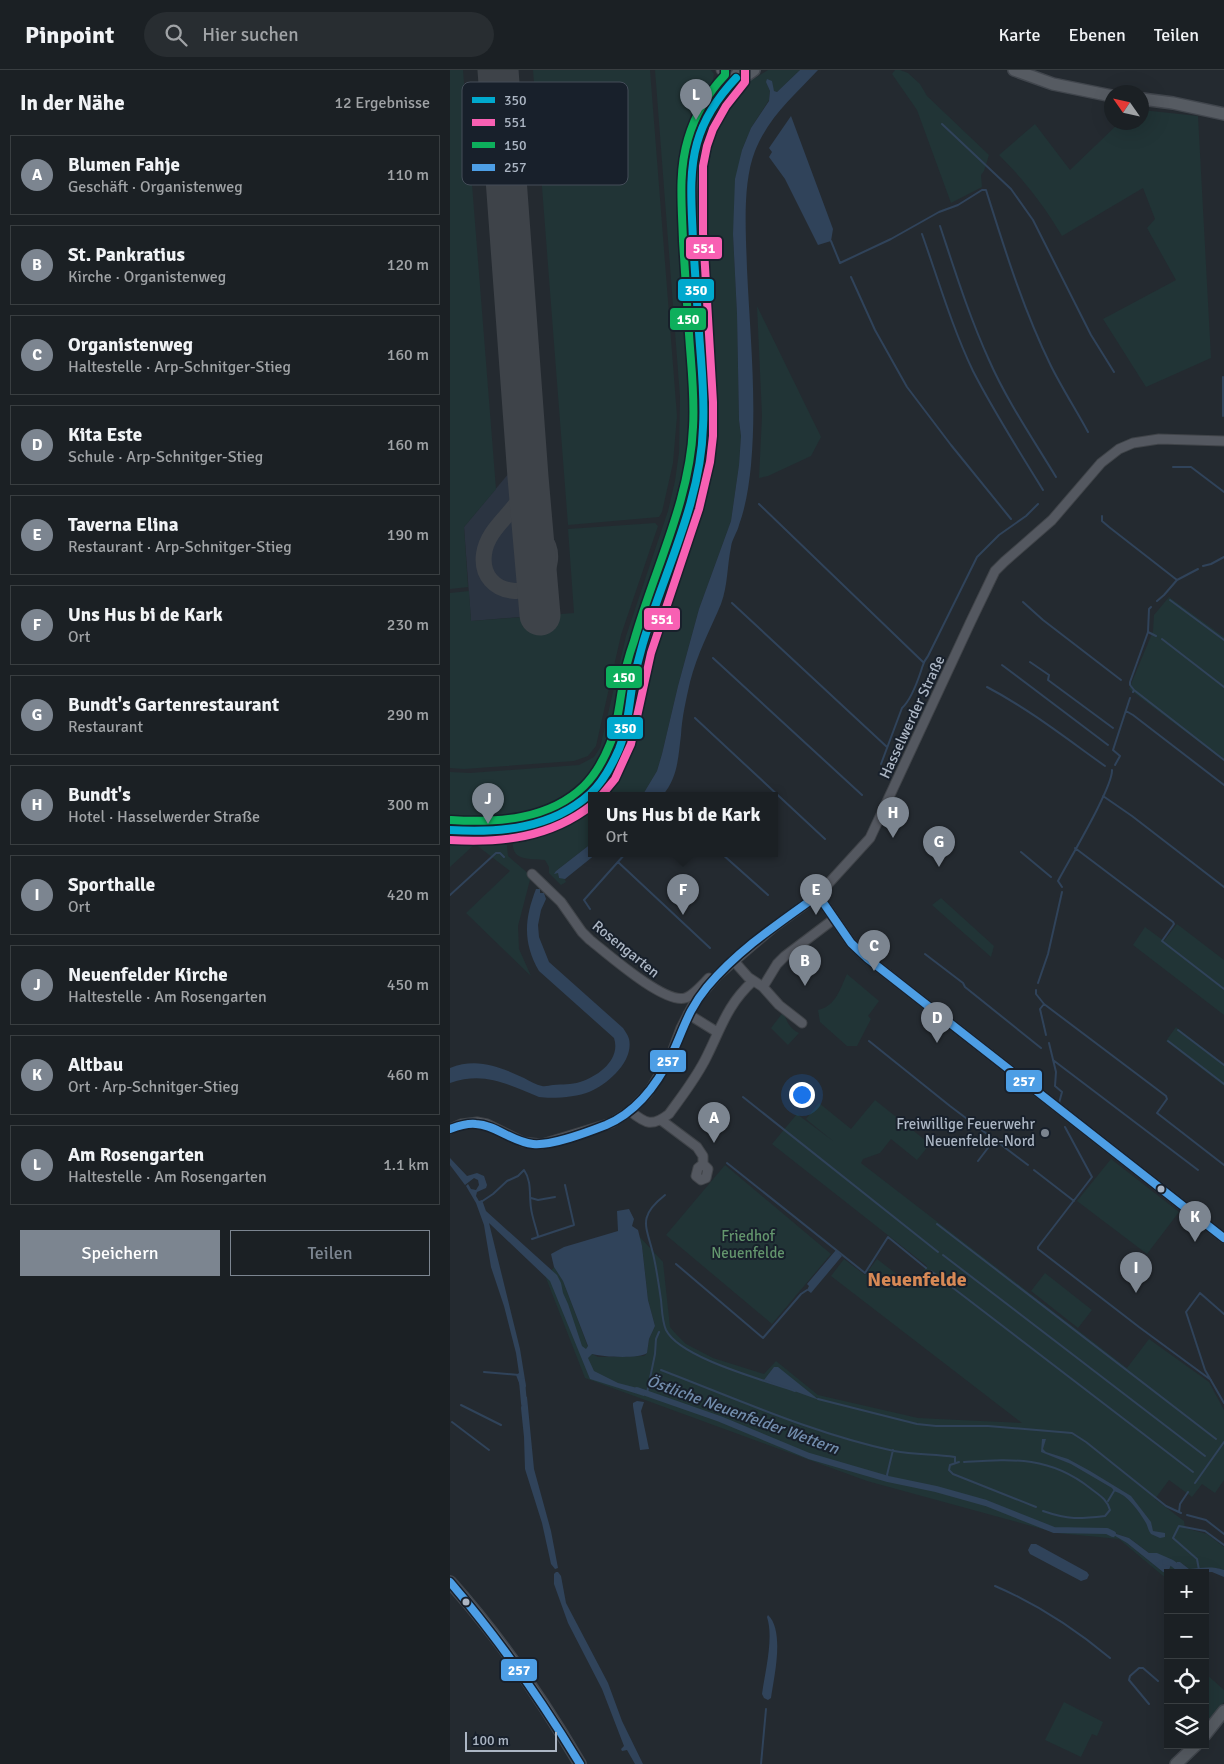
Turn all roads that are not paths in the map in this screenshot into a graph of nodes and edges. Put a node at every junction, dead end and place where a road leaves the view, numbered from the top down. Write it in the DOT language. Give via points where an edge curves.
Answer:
graph roads {
  1 [pos="721,70"];
  2 [pos="754,70"];
  3 [pos="1014,70"];
  4 [pos="736,75"];
  5 [pos="1104,94"];
  6 [pos="1149,100"];
  7 [pos="1224,114"];
  8 [pos="1224,442"];
  9 [pos="592,792"];
  10 [pos="588,796"];
  11 [pos="450,830"];
  12 [pos="532,874"];
  13 [pos="818,895"];
  14 [pos="834,919"];
  15 [pos="733,960"];
  16 [pos="718,975"];
  17 [pos="753,981"];
  18 [pos="764,987"];
  19 [pos="688,1014"];
  20 [pos="802,1023"];
  21 [pos="717,1032"];
  22 [pos="630,1111"];
  23 [pos="662,1120"];
  24 [pos="450,1129"];
  25 [pos="703,1164"];
  26 [pos="1224,1238"];
  27 [pos="450,1582"];
  28 [pos="1224,1711"];
  29 [pos="1209,1730"];
  30 [pos="1192,1749"];
  31 [pos="580,1764"];
  32 [pos="1176,1764"];
  1 -- 4 [label="street"];
  2 -- 4 [label="main road" via="747,75"];
  3 -- 5 [label="main road" via="1053,84"];
  4 -- 9 [label="main road" via="705,121 692,172 694,262 703,384 700,462 690,507 640,653 618,752"];
  6 -- 7 [label="main road"];
  8 -- 13 [label="street, Hasselwerder Straße" via="1160,440 1133,443 1119,449 1101,463 1052,520 995,571 870,838"];
  10 -- 11 [label="main road" via="579,804 540,824 486,831"];
  12 -- 16 [label="street, Rosengarten" via="561,902 590,940 657,991 687,998 711,977"];
  13 -- 14 [label="street"];
  13 -- 15 [label="street, Hasselwerder Straße"];
  14 -- 18 [label="street" via="776,964"];
  14 -- 26 [label="street" via="851,943 867,958"];
  15 -- 16 [label="street, Hasselwerder Straße"];
  15 -- 17 [label="street"];
  16 -- 19 [label="street, Hasselwerder Straße"];
  17 -- 18 [label="street"];
  17 -- 21 [label="street" via="732,1005"];
  18 -- 20 [label="street" via="779,1005"];
  19 -- 21 [label="street"];
  19 -- 22 [label="street, Hasselwerder Straße" via="671,1055 648,1093"];
  21 -- 23 [label="street" via="699,1071"];
  22 -- 23 [label="street" via="643,1122"];
  22 -- 24 [label="street, Hasselwerder Straße" via="611,1123 542,1144 523,1142 477,1122"];
  23 -- 25 [label="street" via="697,1147 703,1156"];
  27 -- 31 [label="main road" via="505,1648"];
  28 -- 29 [label="main road"];
  30 -- 32 [label="main road"];
}
